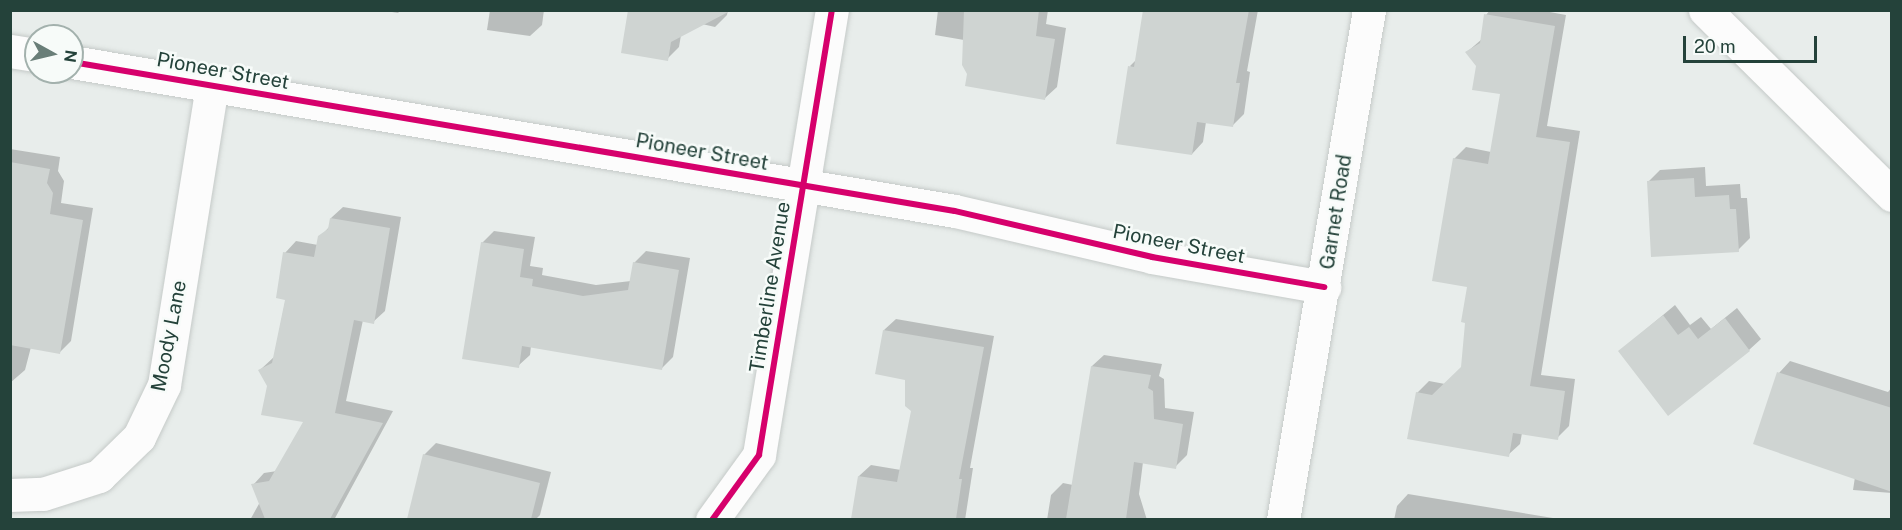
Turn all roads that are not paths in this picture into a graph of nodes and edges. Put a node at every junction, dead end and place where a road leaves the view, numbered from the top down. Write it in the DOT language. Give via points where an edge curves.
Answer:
graph roads {
  1 [pos="832,10"];
  2 [pos="1369,10"];
  3 [pos="1705,10"];
  4 [pos="84,64"];
  5 [pos="212,86"];
  6 [pos="803,186"];
  7 [pos="1892,195"];
  8 [pos="1324,287"];
  9 [pos="10,495"];
  10 [pos="712,519"];
  11 [pos="1283,519"];
  1 -- 6 [label="street, Timberline Avenue"];
  2 -- 8 [label="street, Garnet Road"];
  3 -- 7 [label="street"];
  4 -- 5 [label="street, Pioneer Street"];
  5 -- 6 [label="street, Pioneer Street"];
  5 -- 9 [label="street, Moody Lane" via="164,385 139,437 99,476 43,494"];
  6 -- 8 [label="street, Pioneer Street" via="954,211 1152,257"];
  6 -- 10 [label="street, Timberline Avenue" via="759,455"];
  8 -- 11 [label="street, Garnet Road"];
}
